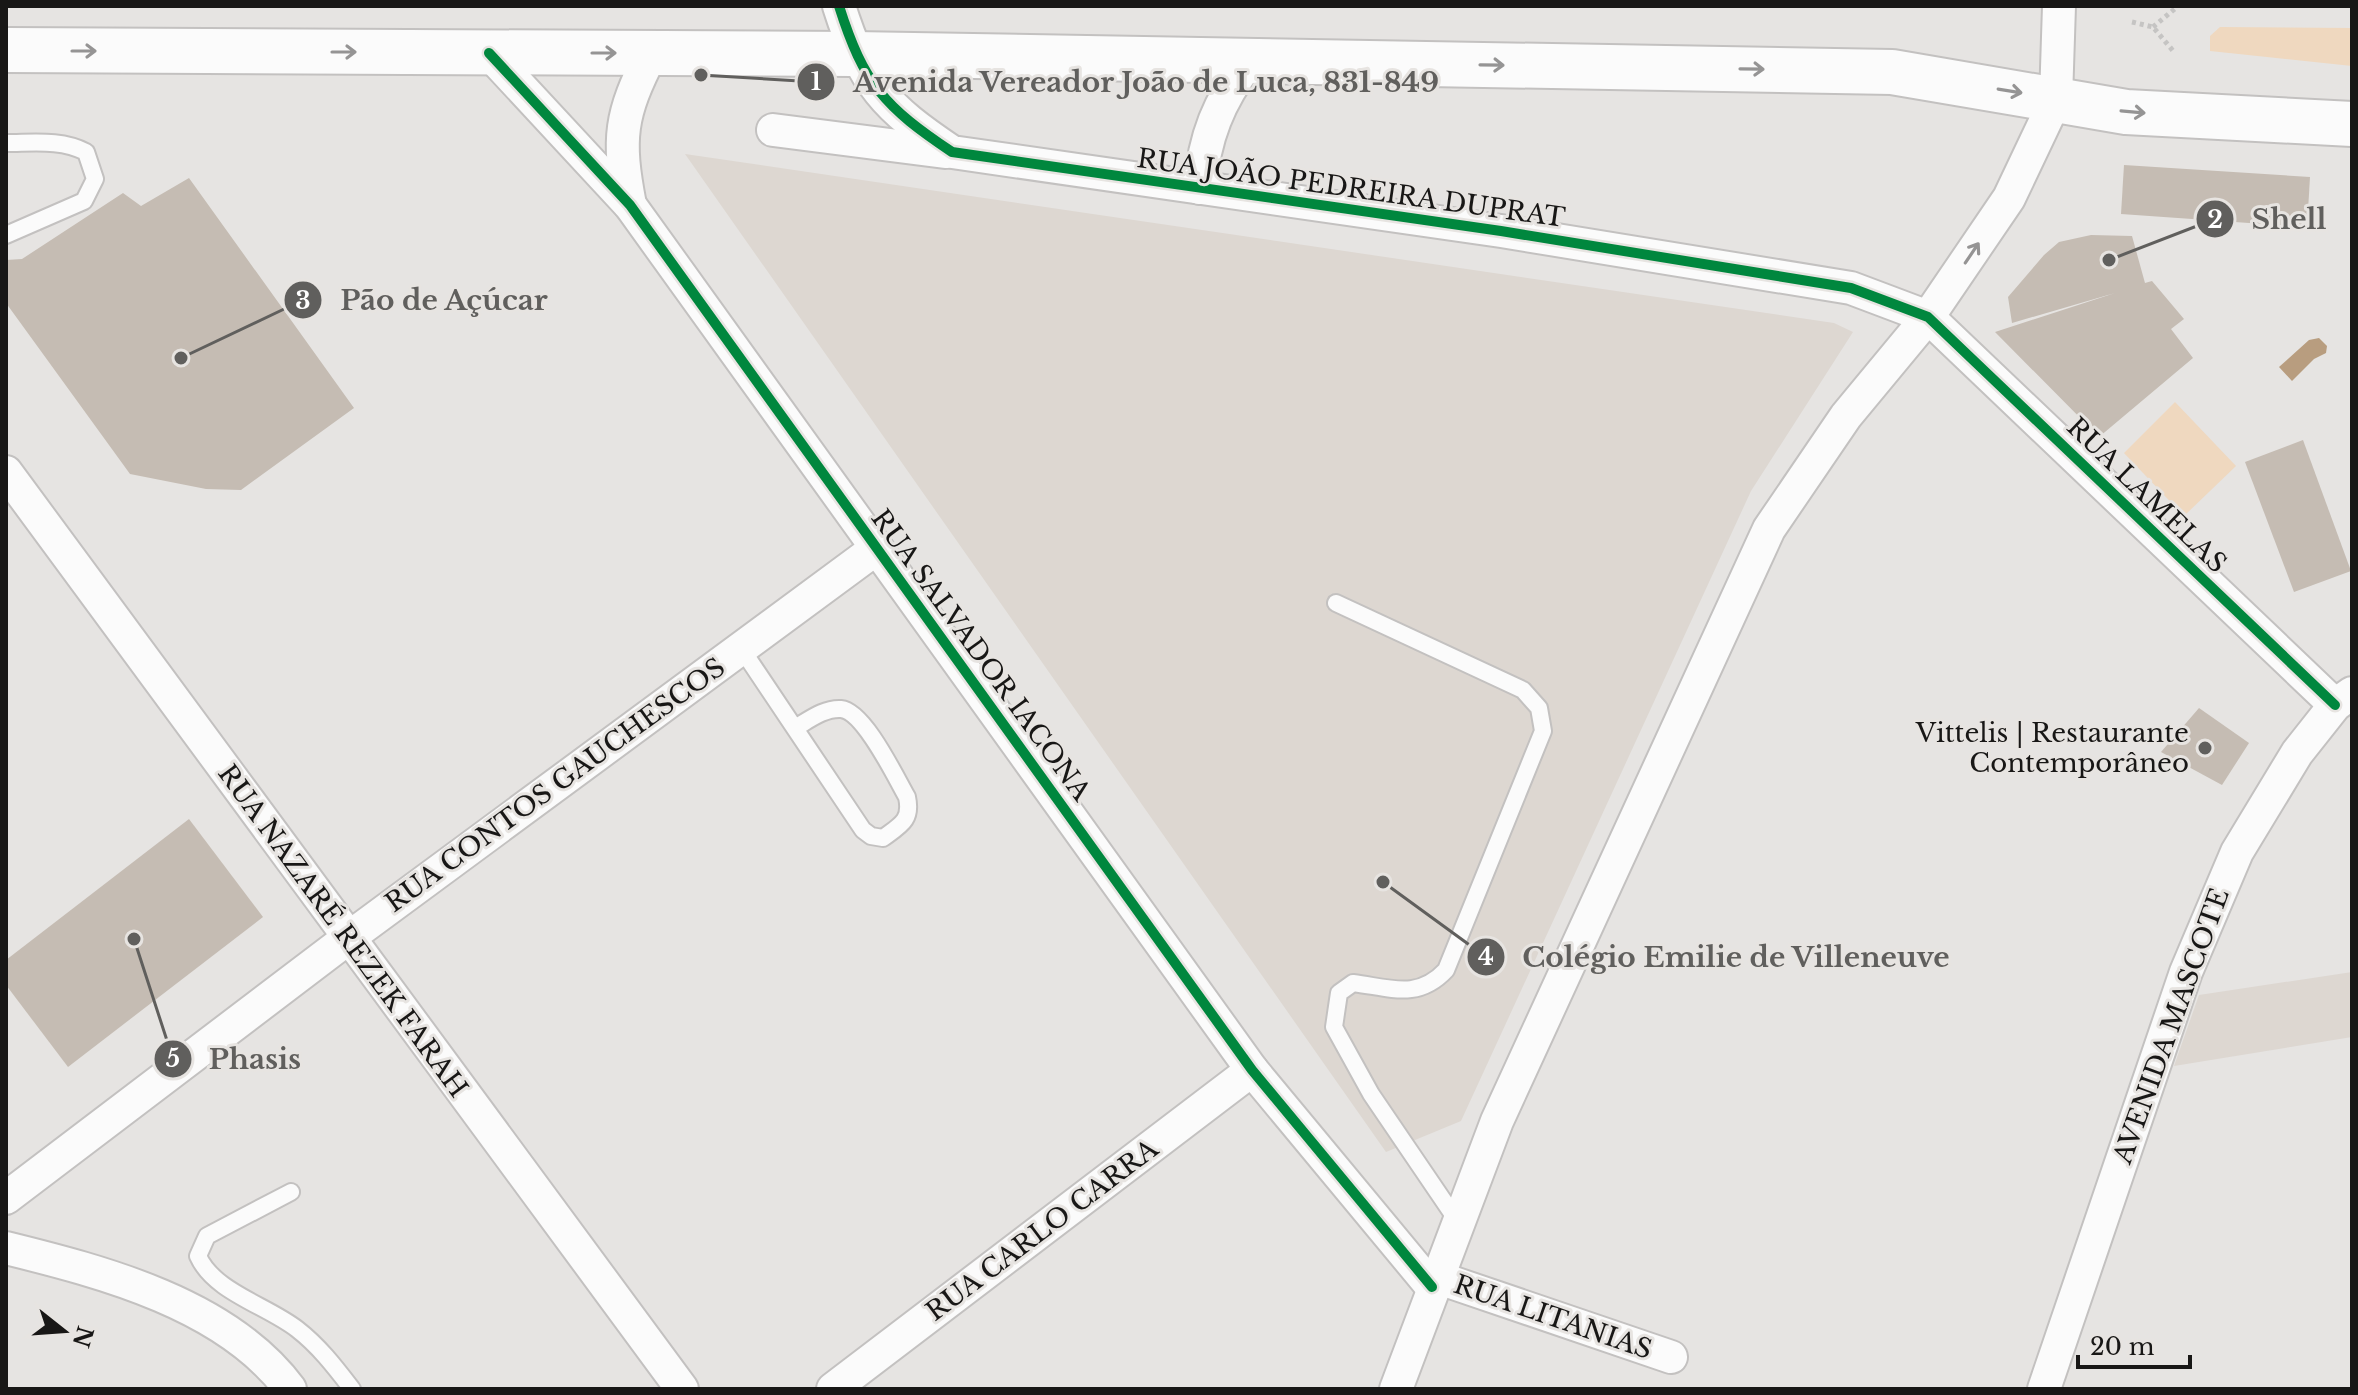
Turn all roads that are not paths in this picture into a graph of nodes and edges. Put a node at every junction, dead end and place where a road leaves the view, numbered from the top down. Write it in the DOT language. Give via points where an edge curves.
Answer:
graph roads {
  1 [pos="839,6"];
  2 [pos="2059,6"];
  3 [pos="6,50"];
  4 [pos="489,53"];
  5 [pos="651,54"];
  6 [pos="854,54"];
  7 [pos="1249,61"];
  8 [pos="2056,99"];
  9 [pos="2352,124"];
  10 [pos="773,130"];
  11 [pos="6,143"];
  12 [pos="952,152"];
  13 [pos="1200,188"];
  14 [pos="630,205"];
  15 [pos="6,235"];
  16 [pos="1928,317"];
  17 [pos="6,472"];
  18 [pos="877,548"];
  19 [pos="1336,603"];
  20 [pos="741,648"];
  21 [pos="2344,699"];
  22 [pos="795,728"];
  23 [pos="347,939"];
  24 [pos="1252,1070"];
  25 [pos="291,1192"];
  26 [pos="6,1198"];
  27 [pos="1458,1222"];
  28 [pos="6,1248"];
  29 [pos="1434,1282"];
  30 [pos="1671,1357"];
  31 [pos="290,1389"];
  32 [pos="352,1389"];
  33 [pos="682,1389"];
  34 [pos="833,1389"];
  35 [pos="1396,1389"];
  36 [pos="2044,1389"];
  1 -- 6 [label="street, RUA JOÃO PEDREIRA DUPRAT"];
  2 -- 8 [label="street"];
  3 -- 4 [label="main road, one-way"];
  4 -- 5 [label="main road, one-way"];
  4 -- 14 [label="street, RUA SALVADOR IACONA"];
  5 -- 6 [label="main road"];
  5 -- 14 [label="street, RUA SALVADOR IACONA" via="621,129"];
  6 -- 7 [label="main road"];
  6 -- 12 [label="street, RUA JOÃO PEDREIRA DUPRAT" via="876,92"];
  7 -- 8 [label="main road, one-way" via="1892,72"];
  7 -- 13 [label="street, RUA JOÃO PEDREIRA DUPRAT" via="1211,124"];
  8 -- 9 [label="main road, one-way" via="2126,112"];
  16 -- 8 [label="street, one-way" via="2009,198"];
  10 -- 12 [label="street, RUA JOÃO PEDREIRA DUPRAT"];
  11 -- 15 [label="lane" via="64,143 78,148 86,152 95,179 84,201"];
  12 -- 13 [label="street, RUA JOÃO PEDREIRA DUPRAT"];
  13 -- 16 [label="street, RUA JOÃO PEDREIRA DUPRAT" via="1851,288"];
  14 -- 18 [label="street, RUA SALVADOR IACONA"];
  16 -- 21 [label="street, RUA LAMELAS"];
  16 -- 27 [label="street" via="1846,416 1769,529 1504,1107"];
  17 -- 23 [label="street, RUA NAZARÉ REZEK FARAH"];
  18 -- 20 [label="street, RUA CONTOS GAUCHESCOS"];
  18 -- 24 [label="street, RUA SALVADOR IACONA"];
  19 -- 27 [label="lane" via="1523,690 1539,708 1543,731 1446,970 1417,991 1353,983 1339,993 1334,1011 1334,1027 1371,1094"];
  20 -- 22 [label="lane"];
  20 -- 23 [label="street, RUA CONTOS GAUCHESCOS"];
  21 -- 36 [label="street, AVENIDA MASCOTE" via="2297,753 2237,852 2186,972"];
  22 -- 22 [label="lane" via="863,830 883,838 907,821 907,797 859,718 843,709 825,711"];
  23 -- 26 [label="street, RUA CONTOS GAUCHESCOS"];
  23 -- 33 [label="street, RUA NAZARÉ REZEK FARAH"];
  24 -- 29 [label="street, RUA SALVADOR IACONA"];
  24 -- 34 [label="street, RUA CARLO CARRA"];
  25 -- 32 [label="lane" via="207,1236 198,1256 205,1273 295,1327"];
  27 -- 29 [label="street"];
  28 -- 31 [label="street" via="132,1287 215,1324"];
  29 -- 30 [label="street, RUA LITANIAS"];
  29 -- 35 [label="street"];
}
